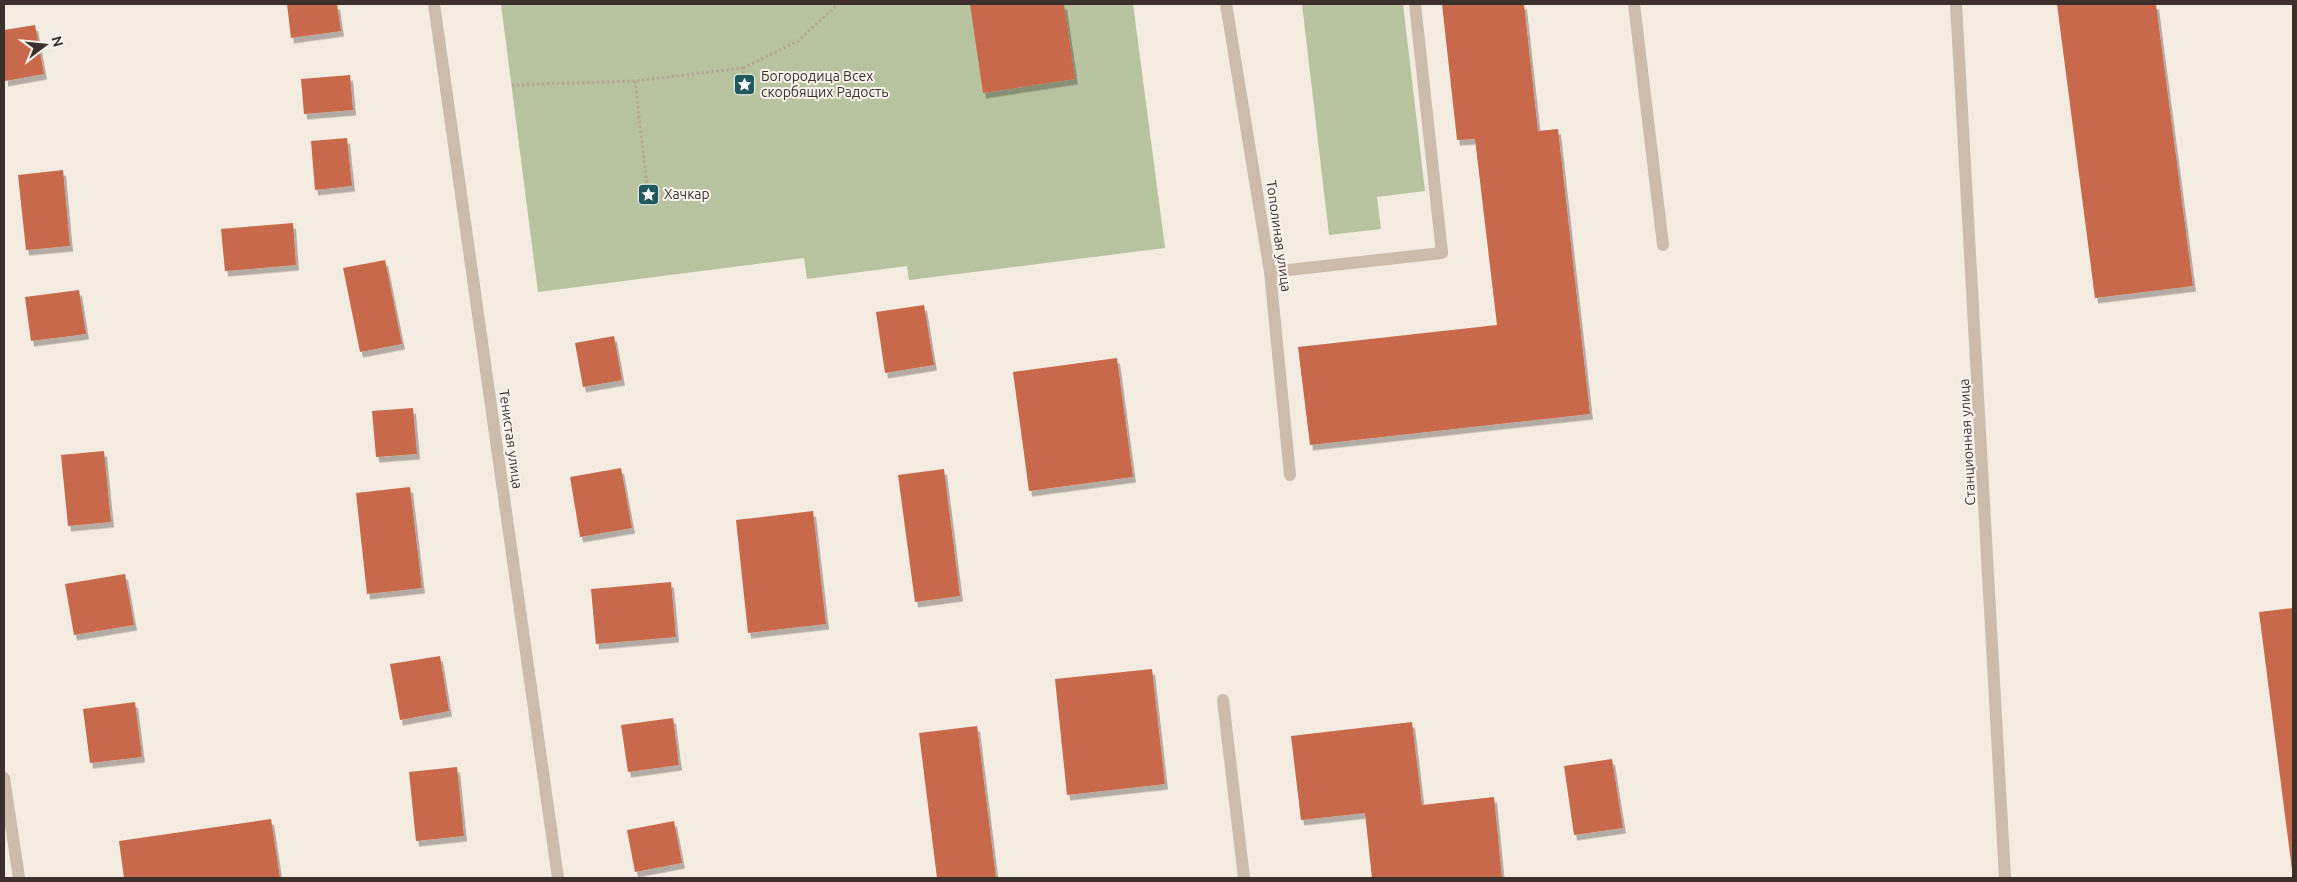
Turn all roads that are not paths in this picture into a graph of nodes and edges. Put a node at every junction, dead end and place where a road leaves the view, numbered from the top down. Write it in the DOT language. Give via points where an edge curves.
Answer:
graph roads {
  1 [pos="434,4"];
  2 [pos="1226,4"];
  3 [pos="1415,4"];
  4 [pos="1634,4"];
  5 [pos="1956,4"];
  6 [pos="1663,245"];
  7 [pos="1270,272"];
  8 [pos="1290,475"];
  9 [pos="1223,700"];
  10 [pos="4,778"];
  11 [pos="19,878"];
  12 [pos="558,878"];
  13 [pos="1244,878"];
  14 [pos="2005,878"];
  1 -- 12 [label="street, Тенистая улица"];
  2 -- 7 [label="street, Тополиная улица"];
  3 -- 7 [label="street" via="1442,253"];
  4 -- 6 [label="street"];
  5 -- 14 [label="street, Станционная улица"];
  7 -- 8 [label="street, Тополиная улица"];
  9 -- 13 [label="street"];
  10 -- 11 [label="street"];
}
